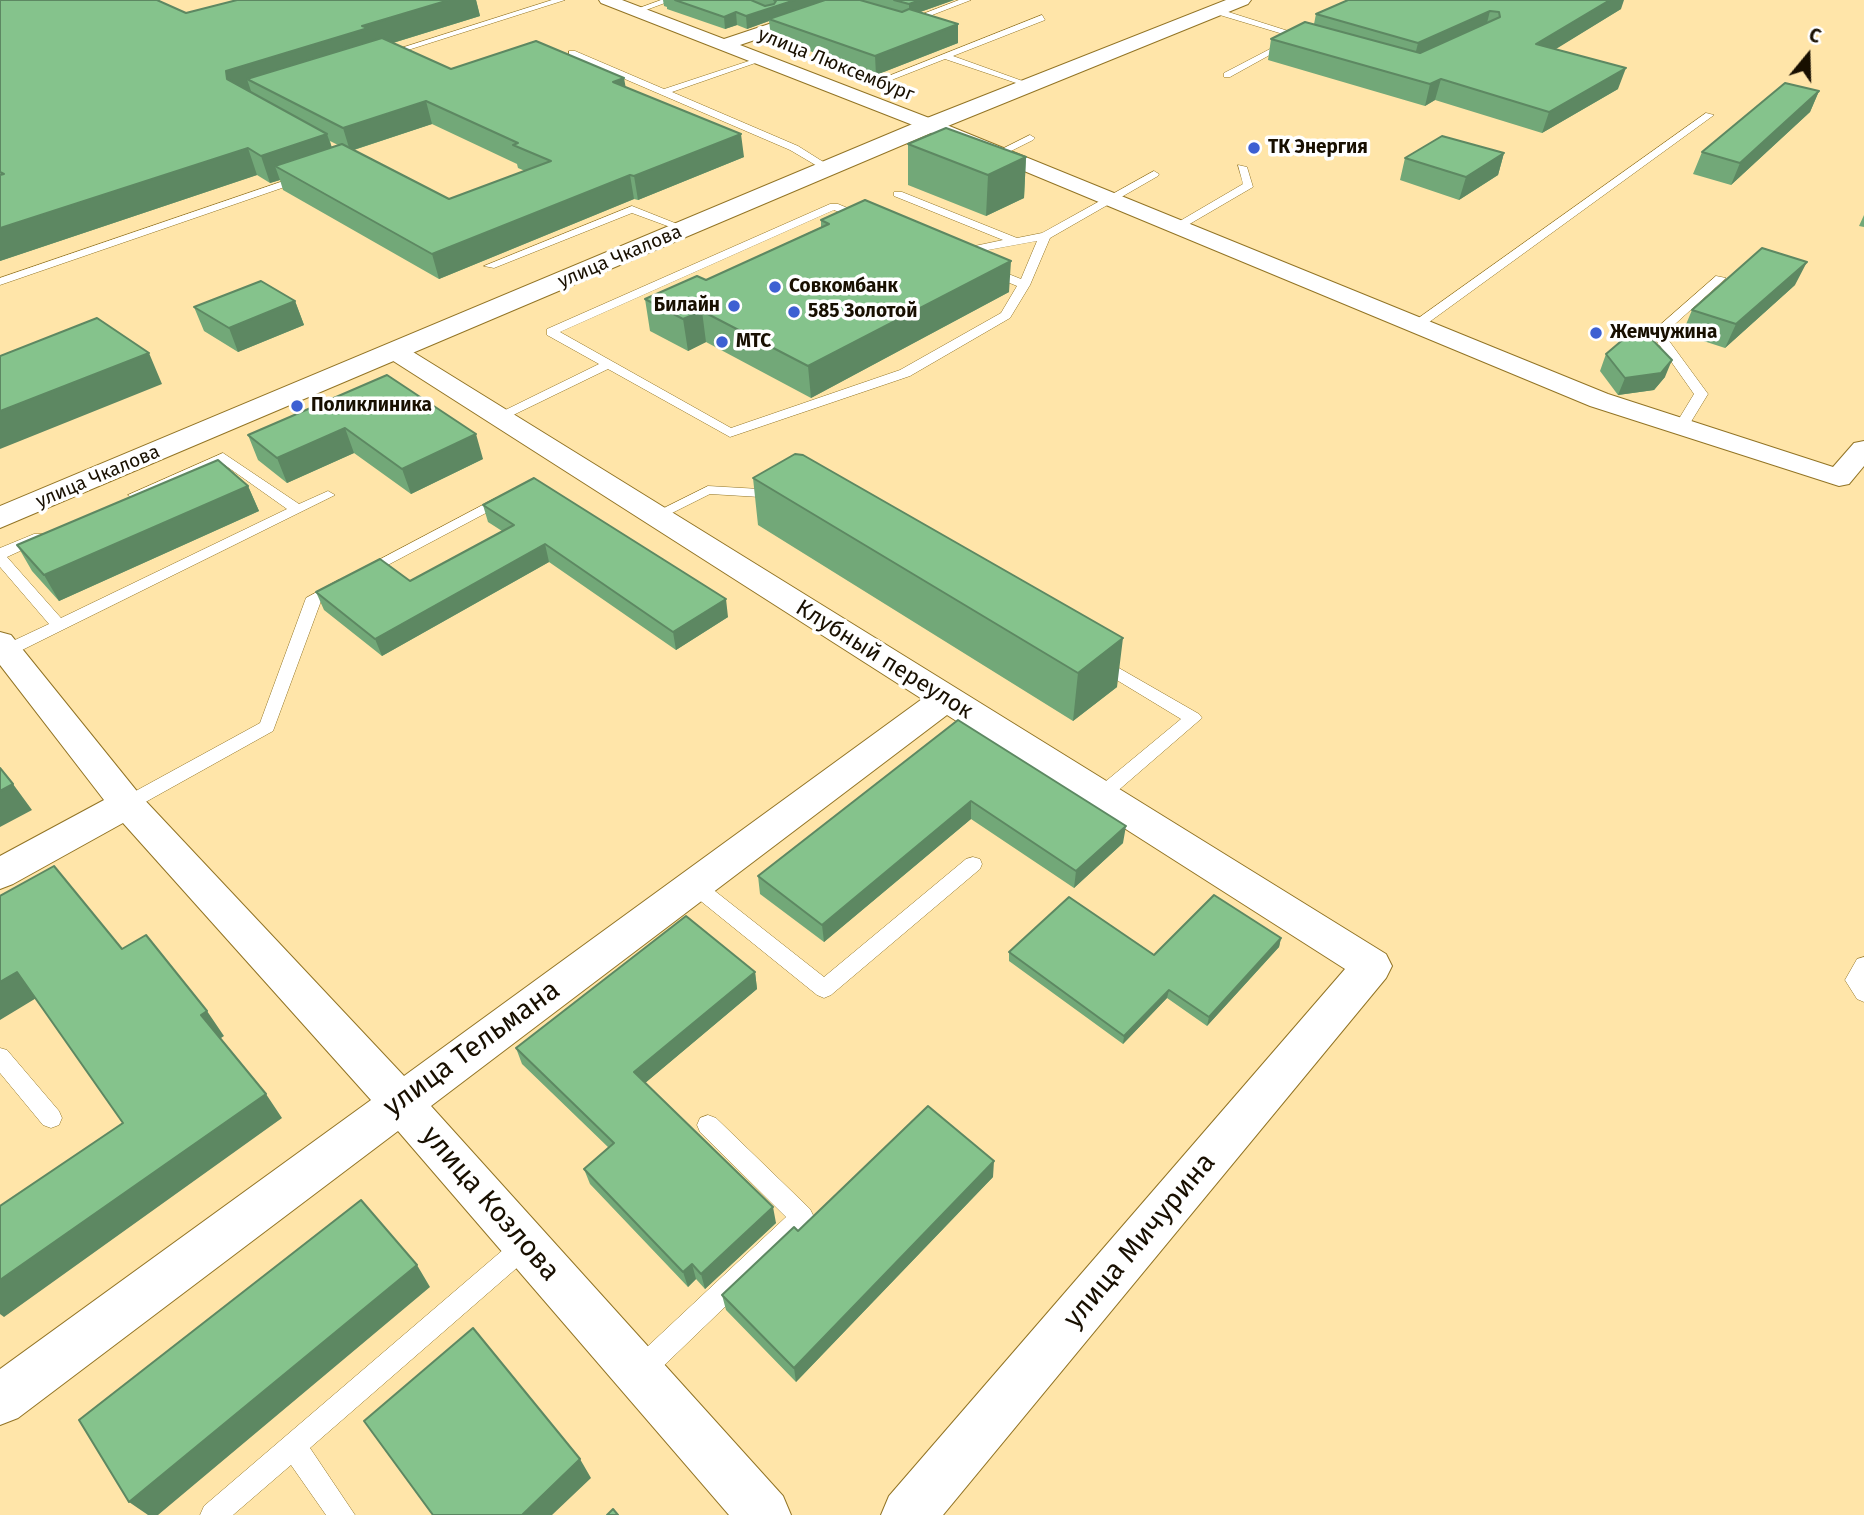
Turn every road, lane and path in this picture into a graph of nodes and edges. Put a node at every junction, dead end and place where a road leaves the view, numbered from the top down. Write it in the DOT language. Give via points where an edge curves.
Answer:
graph roads {
  1 [pos="561,0"];
  2 [pos="607,0"];
  3 [pos="669,0"];
  4 [pos="967,0"];
  5 [pos="1242,0"];
  6 [pos="847,4"];
  7 [pos="1216,10"];
  8 [pos="635,11"];
  9 [pos="1042,18"];
  10 [pos="897,22"];
  11 [pos="1300,36"];
  12 [pos="1313,40"];
  13 [pos="726,44"];
  14 [pos="572,53"];
  15 [pos="945,56"];
  16 [pos="374,58"];
  17 [pos="761,58"];
  18 [pos="1227,75"];
  19 [pos="886,79"];
  20 [pos="1028,86"];
  21 [pos="664,92"];
  22 [pos="1709,115"];
  23 [pos="930,125"];
  24 [pos="1030,138"];
  25 [pos="999,153"];
  26 [pos="1242,167"];
  27 [pos="828,168"];
  28 [pos="314,173"];
  29 [pos="1154,174"];
  30 [pos="898,194"];
  31 [pos="1108,198"];
  32 [pos="1177,227"];
  33 [pos="685,229"];
  34 [pos="1045,236"];
  35 [pos="1016,241"];
  36 [pos="949,253"];
  37 [pos="490,266"];
  38 [pos="1720,278"];
  39 [pos="0,282"];
  40 [pos="1024,285"];
  41 [pos="1417,325"];
  42 [pos="396,352"];
  43 [pos="609,364"];
  44 [pos="498,417"];
  45 [pos="1681,427"];
  46 [pos="1864,449"];
  47 [pos="1852,482"];
  48 [pos="328,495"];
  49 [pos="799,495"];
  50 [pos="124,500"];
  51 [pos="496,502"];
  52 [pos="298,510"];
  53 [pos="655,516"];
  54 [pos="0,518"];
  55 [pos="50,532"];
  56 [pos="0,556"];
  57 [pos="59,625"];
  58 [pos="3,647"];
  59 [pos="1086,654"];
  60 [pos="946,699"];
  61 [pos="1100,796"];
  62 [pos="127,804"];
  63 [pos="974,864"];
  64 [pos="0,874"];
  65 [pos="694,885"];
  66 [pos="1864,965"];
  67 [pos="1372,966"];
  68 [pos="1864,993"];
  69 [pos="0,1057"];
  70 [pos="400,1102"];
  71 [pos="51,1118"];
  72 [pos="708,1125"];
  73 [pos="526,1245"];
  74 [pos="638,1372"];
  75 [pos="0,1400"];
  76 [pos="293,1446"];
  77 [pos="213,1515"];
  78 [pos="342,1515"];
  79 [pos="764,1515"];
  80 [pos="908,1515"];
  1 -- 16 [label="lane"];
  2 -- 8 [label="street, улица Люксембург"];
  3 -- 8 [label="lane"];
  4 -- 10 [label="lane"];
  5 -- 7 [label="street, улица Чкалова"];
  6 -- 13 [label="street, улица Люксембург"];
  7 -- 11 [label="lane"];
  7 -- 20 [label="street, улица Чкалова"];
  8 -- 13 [label="street, улица Люксембург"];
  9 -- 15 [label="lane"];
  11 -- 12 [label="lane"];
  11 -- 18 [label="lane"];
  13 -- 17 [label="street, улица Люксембург"];
  14 -- 21 [label="lane"];
  15 -- 19 [label="lane"];
  15 -- 20 [label="lane"];
  17 -- 21 [label="lane"];
  17 -- 23 [label="street, улица Люксембург"];
  20 -- 23 [label="street, улица Чкалова"];
  21 -- 27 [label="lane" via="794,148"];
  22 -- 41 [label="lane"];
  23 -- 25 [label="street, улица Люксембург"];
  23 -- 27 [label="street, улица Чкалова"];
  24 -- 25 [label="lane"];
  25 -- 31 [label="street, улица Люксембург"];
  26 -- 32 [label="lane" via="1249,185"];
  27 -- 33 [label="street, улица Чкалова"];
  28 -- 39 [label="lane"];
  29 -- 31 [label="lane"];
  30 -- 35 [label="lane"];
  31 -- 32 [label="street, улица Люксембург"];
  31 -- 34 [label="lane"];
  32 -- 41 [label="street, улица Люксембург"];
  33 -- 37 [label="lane" via="632,209"];
  33 -- 42 [label="street, улица Чкалова"];
  34 -- 35 [label="lane"];
  34 -- 40 [label="lane"];
  35 -- 36 [label="lane"];
  36 -- 40 [label="lane"];
  36 -- 43 [label="lane" via="834,206 551,332"];
  38 -- 45 [label="lane" via="1657,333 1701,394"];
  40 -- 43 [label="lane" via="1006,315 905,373 730,433"];
  41 -- 45 [label="street, улица Люксембург" via="1598,400"];
  42 -- 44 [label="street, Клубный переулок"];
  42 -- 54 [label="street, улица Чкалова"];
  43 -- 44 [label="lane"];
  44 -- 53 [label="street, Клубный переулок"];
  45 -- 47 [label="street, улица Люксембург"];
  46 -- 47 [label="street"];
  48 -- 52 [label="lane"];
  49 -- 53 [label="lane" via="708,489"];
  50 -- 52 [label="lane" via="223,457"];
  51 -- 62 [label="lane" via="314,598 267,727"];
  52 -- 57 [label="lane"];
  53 -- 60 [label="street, Клубный переулок"];
  55 -- 56 [label="lane"];
  56 -- 57 [label="lane"];
  57 -- 58 [label="lane"];
  58 -- 62 [label="street, улица Козлова"];
  59 -- 61 [label="lane" via="1193,718"];
  60 -- 61 [label="street, Клубный переулок"];
  60 -- 65 [label="street, улица Тельмана"];
  61 -- 67 [label="street, Клубный переулок"];
  62 -- 64 [label="street"];
  62 -- 70 [label="street, улица Козлова"];
  63 -- 65 [label="lane" via="824,989"];
  65 -- 70 [label="street, улица Тельмана"];
  66 -- 68 [label="lane" via="1855,980"];
  67 -- 80 [label="street, улица Мичурина"];
  69 -- 71 [label="lane"];
  70 -- 73 [label="street, улица Козлова"];
  70 -- 75 [label="street, улица Тельмана"];
  72 -- 74 [label="lane" via="802,1217"];
  73 -- 74 [label="street, улица Козлова"];
  73 -- 76 [label="lane"];
  74 -- 79 [label="street, улица Козлова"];
  76 -- 77 [label="lane"];
  76 -- 78 [label="lane"];
}
